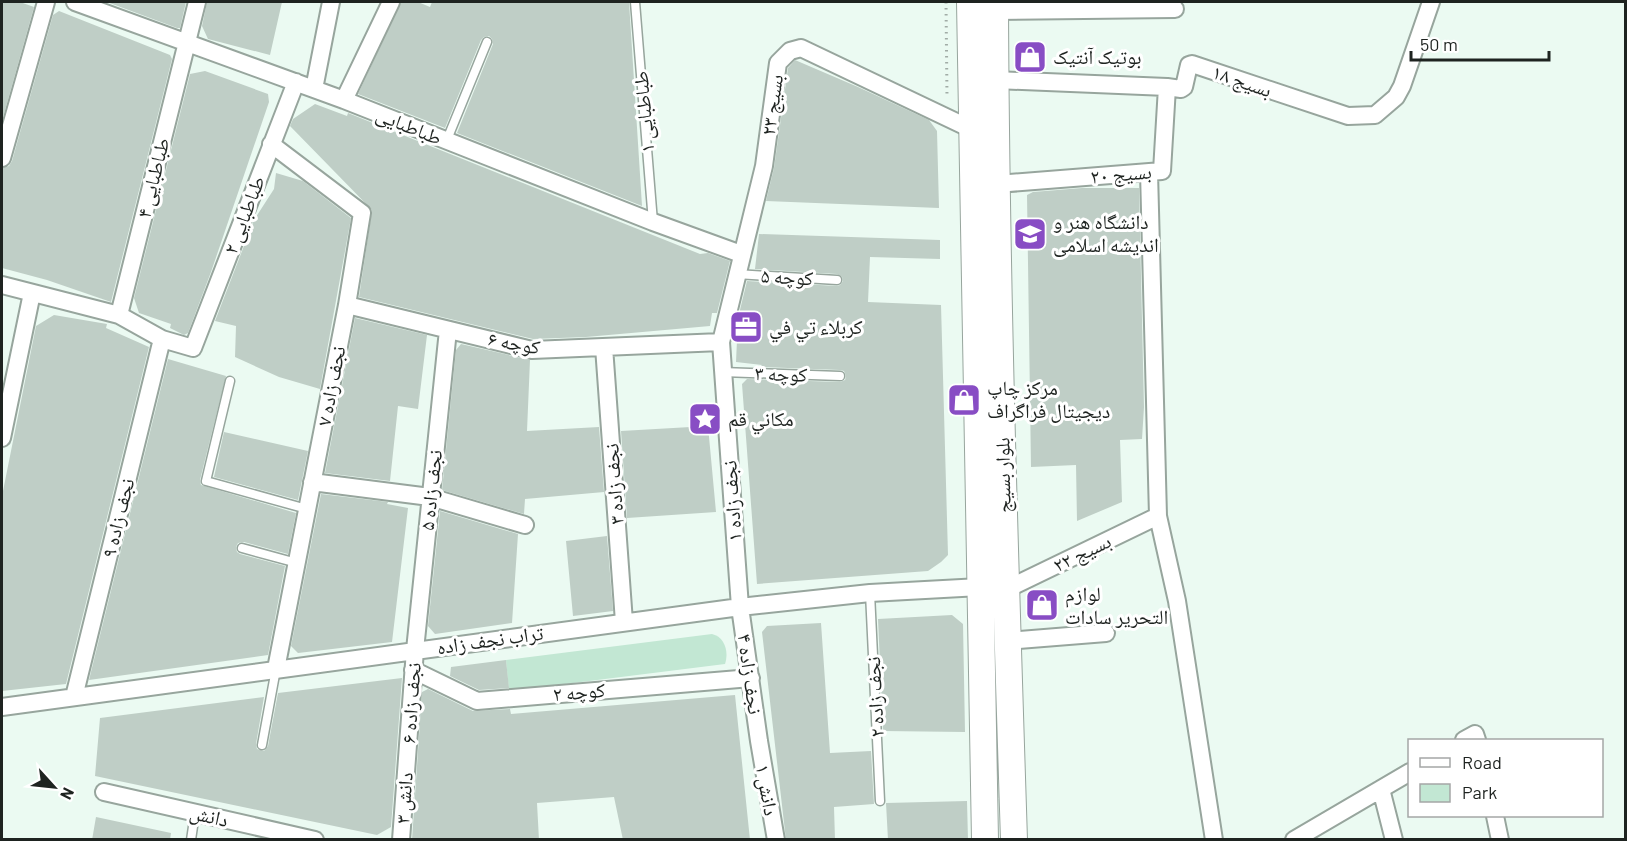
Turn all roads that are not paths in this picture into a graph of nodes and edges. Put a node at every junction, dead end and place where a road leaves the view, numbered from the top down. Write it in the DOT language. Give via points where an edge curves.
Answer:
graph roads {
  1 [pos="46,2"];
  2 [pos="75,2"];
  3 [pos="197,2"];
  4 [pos="332,2"];
  5 [pos="392,2"];
  6 [pos="635,2"];
  7 [pos="970,2"];
  8 [pos="1431,2"];
  9 [pos="995,6"];
  10 [pos="1175,9"];
  11 [pos="188,42"];
  12 [pos="487,42"];
  13 [pos="995,80"];
  14 [pos="296,82"];
  15 [pos="1167,87"];
  16 [pos="314,89"];
  17 [pos="344,100"];
  18 [pos="971,129"];
  19 [pos="446,142"];
  20 [pos="271,144"];
  21 [pos="2,158"];
  22 [pos="1149,172"];
  23 [pos="997,184"];
  24 [pos="653,222"];
  25 [pos="741,254"];
  26 [pos="736,274"];
  27 [pos="837,280"];
  28 [pos="2,285"];
  29 [pos="32,293"];
  30 [pos="347,305"];
  31 [pos="119,315"];
  32 [pos="448,330"];
  33 [pos="162,339"];
  34 [pos="721,342"];
  35 [pos="604,347"];
  36 [pos="722,372"];
  37 [pos="840,376"];
  38 [pos="230,381"];
  39 [pos="2,438"];
  40 [pos="312,482"];
  41 [pos="430,497"];
  42 [pos="307,509"];
  43 [pos="1158,516"];
  44 [pos="525,525"];
  45 [pos="242,548"];
  46 [pos="297,563"];
  47 [pos="993,588"];
  48 [pos="870,592"];
  49 [pos="740,607"];
  50 [pos="624,622"];
  51 [pos="1106,633"];
  52 [pos="1007,640"];
  53 [pos="415,650"];
  54 [pos="276,669"];
  55 [pos="413,670"];
  56 [pos="751,678"];
  57 [pos="74,697"];
  58 [pos="2,707"];
  59 [pos="759,741"];
  60 [pos="262,746"];
  61 [pos="408,756"];
  62 [pos="1408,773"];
  63 [pos="1381,789"];
  64 [pos="104,792"];
  65 [pos="880,801"];
  66 [pos="195,813"];
  67 [pos="1495,817"];
  68 [pos="292,837"];
  69 [pos="191,840"];
  70 [pos="315,840"];
  71 [pos="401,840"];
  72 [pos="776,840"];
  73 [pos="985,840"];
  74 [pos="1014,840"];
  75 [pos="1214,840"];
  76 [pos="1293,840"];
  77 [pos="1394,840"];
  78 [pos="1500,840"];
  1 -- 21 [label="street"];
  2 -- 11 [label="street, طباطبایی"];
  3 -- 11 [label="street, طباطبایی ۴"];
  4 -- 16 [label="street"];
  5 -- 17 [label="street"];
  6 -- 24 [label="lane, طباطبایی ۱"];
  7 -- 18 [label="main road, بلوار بسیج"];
  8 -- 15 [label="street, بسیج ۱۸" via="1402,86 1376,115 1348,116 1192,64 1183,89"];
  9 -- 10 [label="street"];
  9 -- 13 [label="main road, بلوار بسیج"];
  11 -- 14 [label="street, طباطبایی"];
  11 -- 31 [label="street, طباطبایی ۴"];
  12 -- 19 [label="lane"];
  13 -- 15 [label="street"];
  13 -- 23 [label="main road, بلوار بسیج"];
  14 -- 16 [label="street, طباطبایی"];
  14 -- 20 [label="street, طباطبایی ۲"];
  15 -- 22 [label="street, بسیج ۲۰" via="1162,171"];
  16 -- 17 [label="street, طباطبایی"];
  17 -- 19 [label="street, طباطبایی"];
  18 -- 25 [label="street, بسیج ۲۳" via="801,48 790,51 778,63 764,166"];
  18 -- 47 [label="main road, بلوار بسیج"];
  19 -- 24 [label="street, طباطبایی"];
  20 -- 30 [label="street, نجف زاده ۷" via="362,213"];
  20 -- 33 [label="street, طباطبایی ۲" via="193,348"];
  22 -- 23 [label="street, بسیج ۲۰"];
  22 -- 43 [label="street"];
  23 -- 47 [label="main road, بلوار بسیج"];
  24 -- 25 [label="street, طباطبایی"];
  25 -- 26 [label="street, نجف زاده ۱"];
  26 -- 27 [label="lane, کوچه ۵"];
  26 -- 34 [label="street, نجف زاده ۱"];
  28 -- 29 [label="street"];
  29 -- 31 [label="street"];
  29 -- 39 [label="street"];
  30 -- 32 [label="street, کوچه ۶"];
  30 -- 40 [label="street, نجف زاده ۷"];
  31 -- 33 [label="street"];
  32 -- 35 [label="street, کوچه ۶" via="532,350"];
  32 -- 41 [label="street, نجف زاده ۵"];
  33 -- 57 [label="street, نجف زاده ۹"];
  34 -- 35 [label="street, کوچه ۶"];
  34 -- 36 [label="street, نجف زاده ۱"];
  35 -- 50 [label="street, نجف زاده ۳"];
  36 -- 37 [label="lane, کوچه ۳"];
  36 -- 49 [label="street, نجف زاده ۱"];
  38 -- 42 [label="lane" via="206,481"];
  40 -- 41 [label="street"];
  40 -- 42 [label="street, نجف زاده ۷"];
  41 -- 44 [label="street"];
  41 -- 53 [label="street, نجف زاده ۵"];
  42 -- 46 [label="street, نجف زاده ۷"];
  43 -- 47 [label="street, بسیج ۲۲"];
  43 -- 75 [label="street" via="1177,601"];
  45 -- 46 [label="lane"];
  46 -- 54 [label="street, نجف زاده ۷"];
  47 -- 48 [label="street, تراب نجف زاده"];
  47 -- 52 [label="main road, بلوار بسیج"];
  47 -- 73 [label="main road, بلوار بسیج"];
  48 -- 49 [label="street, تراب نجف زاده"];
  48 -- 65 [label="lane, نجف زاده ۲"];
  49 -- 50 [label="street, تراب نجف زاده"];
  49 -- 56 [label="street, نجف زاده ۴"];
  50 -- 53 [label="street, تراب نجف زاده"];
  51 -- 52 [label="street"];
  52 -- 74 [label="main road, بلوار بسیج"];
  53 -- 54 [label="street, تراب نجف زاده"];
  53 -- 55 [label="street, نجف زاده ۶"];
  54 -- 57 [label="street, تراب نجف زاده"];
  54 -- 60 [label="lane"];
  55 -- 56 [label="street, کوچه ۲" via="477,701"];
  55 -- 61 [label="street, نجف زاده ۶"];
  56 -- 59 [label="street, نجف زاده ۴"];
  57 -- 58 [label="street, تراب نجف زاده"];
  59 -- 72 [label="street, دانش ۱"];
  61 -- 71 [label="street, دانش ۳"];
  62 -- 63 [label="street"];
  63 -- 76 [label="street"];
  63 -- 77 [label="street"];
  64 -- 66 [label="street, دانش"];
  66 -- 68 [label="street, دانش"];
  66 -- 69 [label="lane"];
  67 -- 78 [label="street"];
  68 -- 70 [label="street, دانش"];
}
